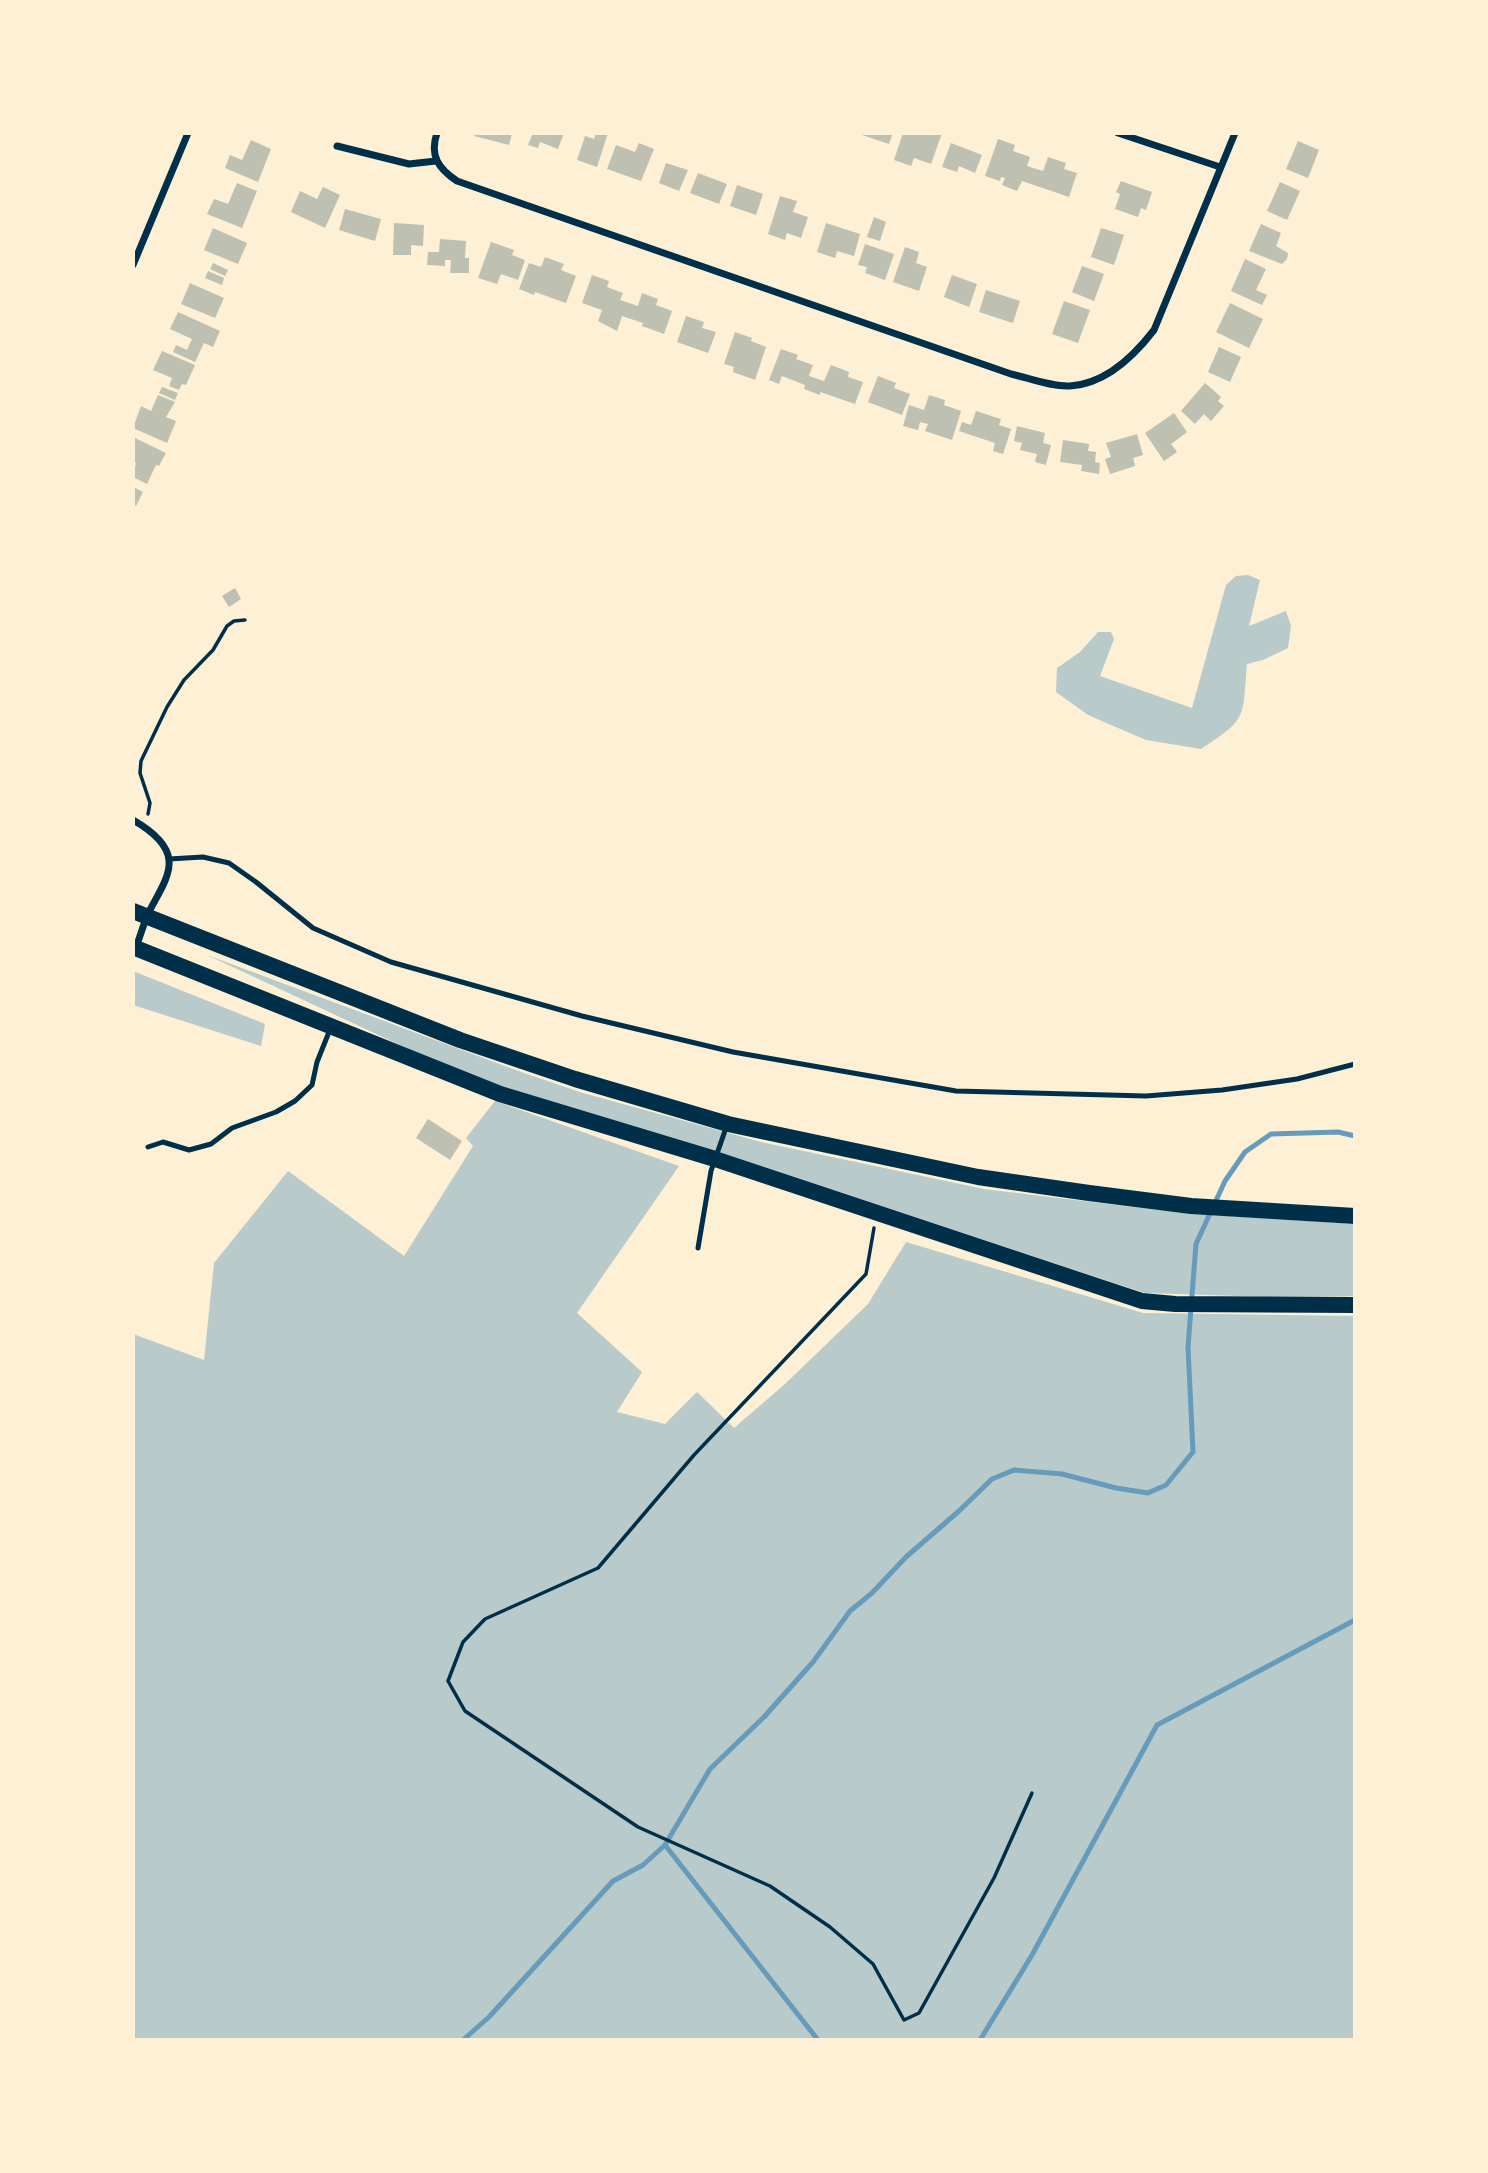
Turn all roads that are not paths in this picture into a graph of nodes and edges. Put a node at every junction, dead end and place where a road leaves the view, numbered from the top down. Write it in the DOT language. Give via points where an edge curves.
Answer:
graph roads {
  1 [pos="188,133"];
  2 [pos="437,133"];
  3 [pos="1118,133"];
  4 [pos="1234,133"];
  5 [pos="337,146"];
  6 [pos="436,161"];
  7 [pos="1220,167"];
  8 [pos="133,265"];
  9 [pos="133,820"];
  10 [pos="169,859"];
  11 [pos="140,914"];
  12 [pos="134,948"];
  13 [pos="332,1026"];
  14 [pos="1355,1064"];
  15 [pos="727,1124"];
  16 [pos="148,1147"];
  17 [pos="715,1160"];
  18 [pos="1355,1216"];
  19 [pos="698,1248"];
  20 [pos="1355,1305"];
  1 -- 8 [label="street"];
  2 -- 6 [label="street"];
  3 -- 7 [label="street"];
  4 -- 7 [label="street"];
  5 -- 6 [label="street" via="409,164"];
  6 -- 7 [label="street" via="457,181 487,192 1011,374 1068,387 1089,383 1115,369 1154,330"];
  9 -- 10 [label="street" via="162,843"];
  10 -- 11 [label="street" via="167,874"];
  10 -- 14 [label="lane" via="203,857 229,863 313,928 403,965 582,1016 733,1052 956,1091 1146,1096 1297,1079"];
  11 -- 12 [label="street"];
  11 -- 15 [label="highway" via="460,1040"];
  12 -- 13 [label="highway"];
  13 -- 16 [label="lane" via="312,1085 295,1101 232,1128 211,1144 189,1150 163,1142"];
  13 -- 17 [label="highway" via="500,1094"];
  15 -- 17 [label="lane"];
  15 -- 18 [label="highway" via="978,1177 1191,1206"];
  17 -- 19 [label="lane"];
  17 -- 20 [label="highway" via="1142,1301"];
}
